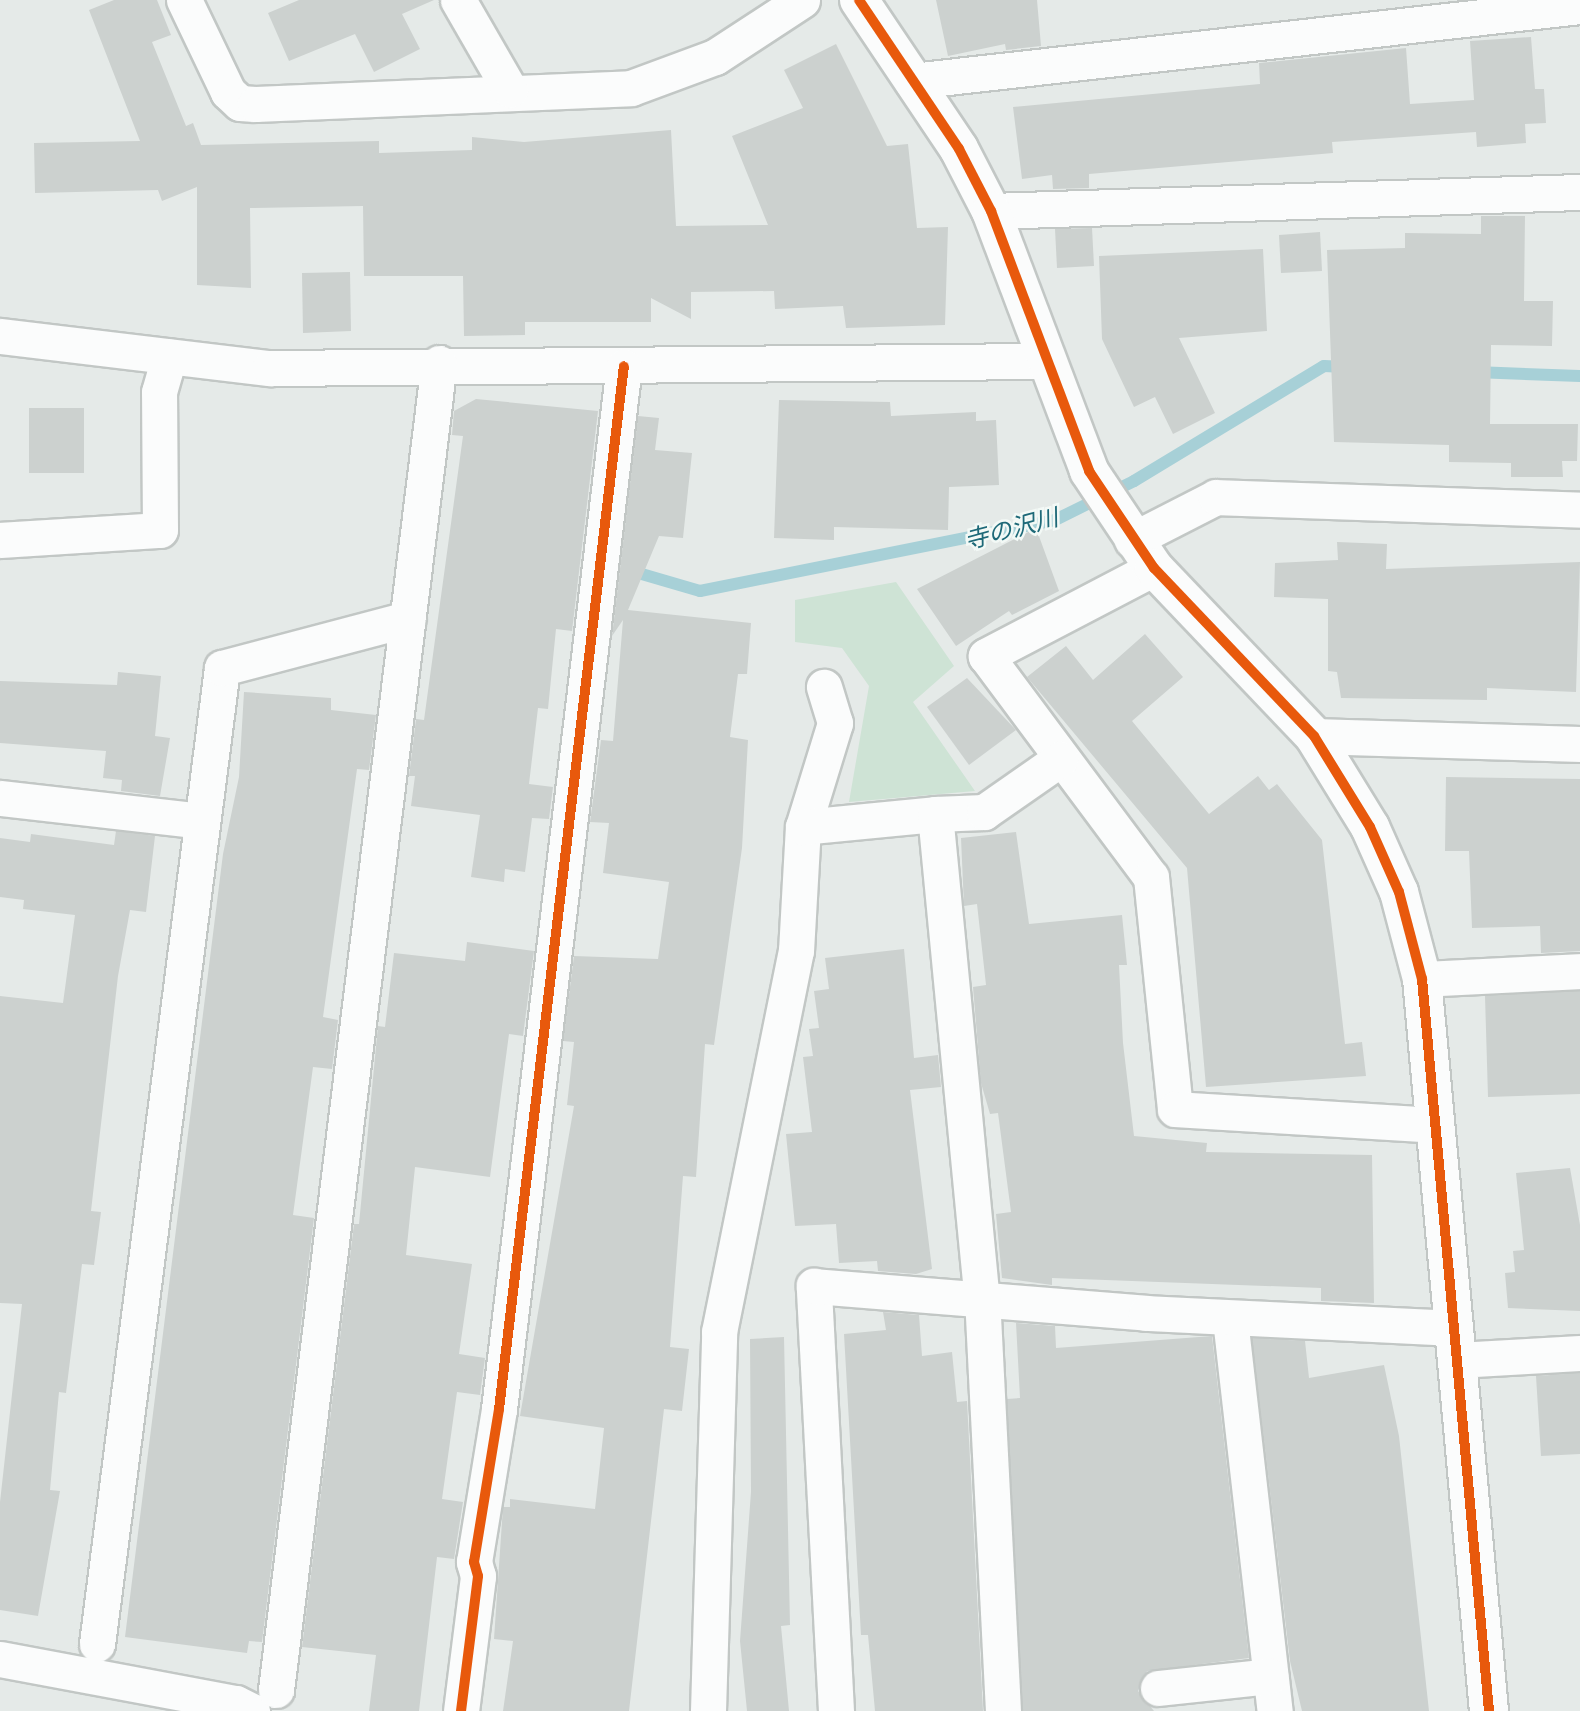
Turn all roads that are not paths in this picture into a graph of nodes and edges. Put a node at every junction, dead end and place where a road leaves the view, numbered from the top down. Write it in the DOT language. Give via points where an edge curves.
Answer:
graph roads {
  1 [pos="184,0"];
  2 [pos="458,0"];
  3 [pos="802,0"];
  4 [pos="859,0"];
  5 [pos="1580,6"];
  6 [pos="912,81"];
  7 [pos="510,90"];
  8 [pos="1580,192"];
  9 [pos="991,211"];
  10 [pos="0,337"];
  11 [pos="169,356"];
  12 [pos="1047,361"];
  13 [pos="439,363"];
  14 [pos="624,366"];
  15 [pos="1580,510"];
  16 [pos="0,540"];
  17 [pos="1135,542"];
  18 [pos="408,619"];
  19 [pos="824,687"];
  20 [pos="1314,736"];
  21 [pos="1580,744"];
  22 [pos="1060,759"];
  23 [pos="0,798"];
  24 [pos="934,814"];
  25 [pos="202,821"];
  26 [pos="803,827"];
  27 [pos="1580,971"];
  28 [pos="1422,979"];
  29 [pos="1434,1125"];
  30 [pos="982,1302"];
  31 [pos="1230,1319"];
  32 [pos="1455,1344"];
  33 [pos="1580,1353"];
  34 [pos="97,1644"];
  35 [pos="0,1659"];
  36 [pos="1270,1675"];
  37 [pos="1158,1688"];
  38 [pos="264,1700"];
  39 [pos="461,1711"];
  40 [pos="708,1711"];
  41 [pos="836,1711"];
  42 [pos="1003,1711"];
  43 [pos="1275,1711"];
  44 [pos="1489,1711"];
  1 -- 7 [label="street" via="228,92 240,103"];
  2 -- 7 [label="street"];
  3 -- 7 [label="street" via="715,57 631,88"];
  4 -- 6 [label="street"];
  5 -- 6 [label="street"];
  6 -- 9 [label="street" via="959,149"];
  8 -- 9 [label="street"];
  9 -- 12 [label="street"];
  10 -- 11 [label="street"];
  11 -- 13 [label="street" via="270,368"];
  11 -- 16 [label="street" via="159,392 160,530"];
  12 -- 14 [label="street"];
  12 -- 17 [label="street" via="1090,471"];
  13 -- 14 [label="street"];
  13 -- 18 [label="street"];
  14 -- 39 [label="street" via="499,1409 474,1562 478,1576"];
  15 -- 17 [label="street" via="1216,497"];
  17 -- 20 [label="street"];
  17 -- 22 [label="street" via="986,656"];
  18 -- 25 [label="street" via="222,668"];
  18 -- 38 [label="street"];
  19 -- 26 [label="street" via="835,723"];
  20 -- 21 [label="street"];
  20 -- 28 [label="street" via="1370,827 1394,881"];
  22 -- 24 [label="street" via="984,812"];
  22 -- 29 [label="street" via="1151,877 1175,1109"];
  23 -- 25 [label="street"];
  24 -- 26 [label="street"];
  24 -- 30 [label="street"];
  25 -- 34 [label="street"];
  26 -- 40 [label="street" via="796,951 719,1332"];
  27 -- 28 [label="street"];
  28 -- 29 [label="street"];
  29 -- 32 [label="street"];
  30 -- 31 [label="street"];
  30 -- 41 [label="street" via="814,1286"];
  30 -- 42 [label="street"];
  31 -- 32 [label="street"];
  31 -- 36 [label="street"];
  32 -- 33 [label="street"];
  32 -- 44 [label="street"];
  35 -- 38 [label="street"];
  36 -- 37 [label="street"];
  36 -- 43 [label="street"];
}
